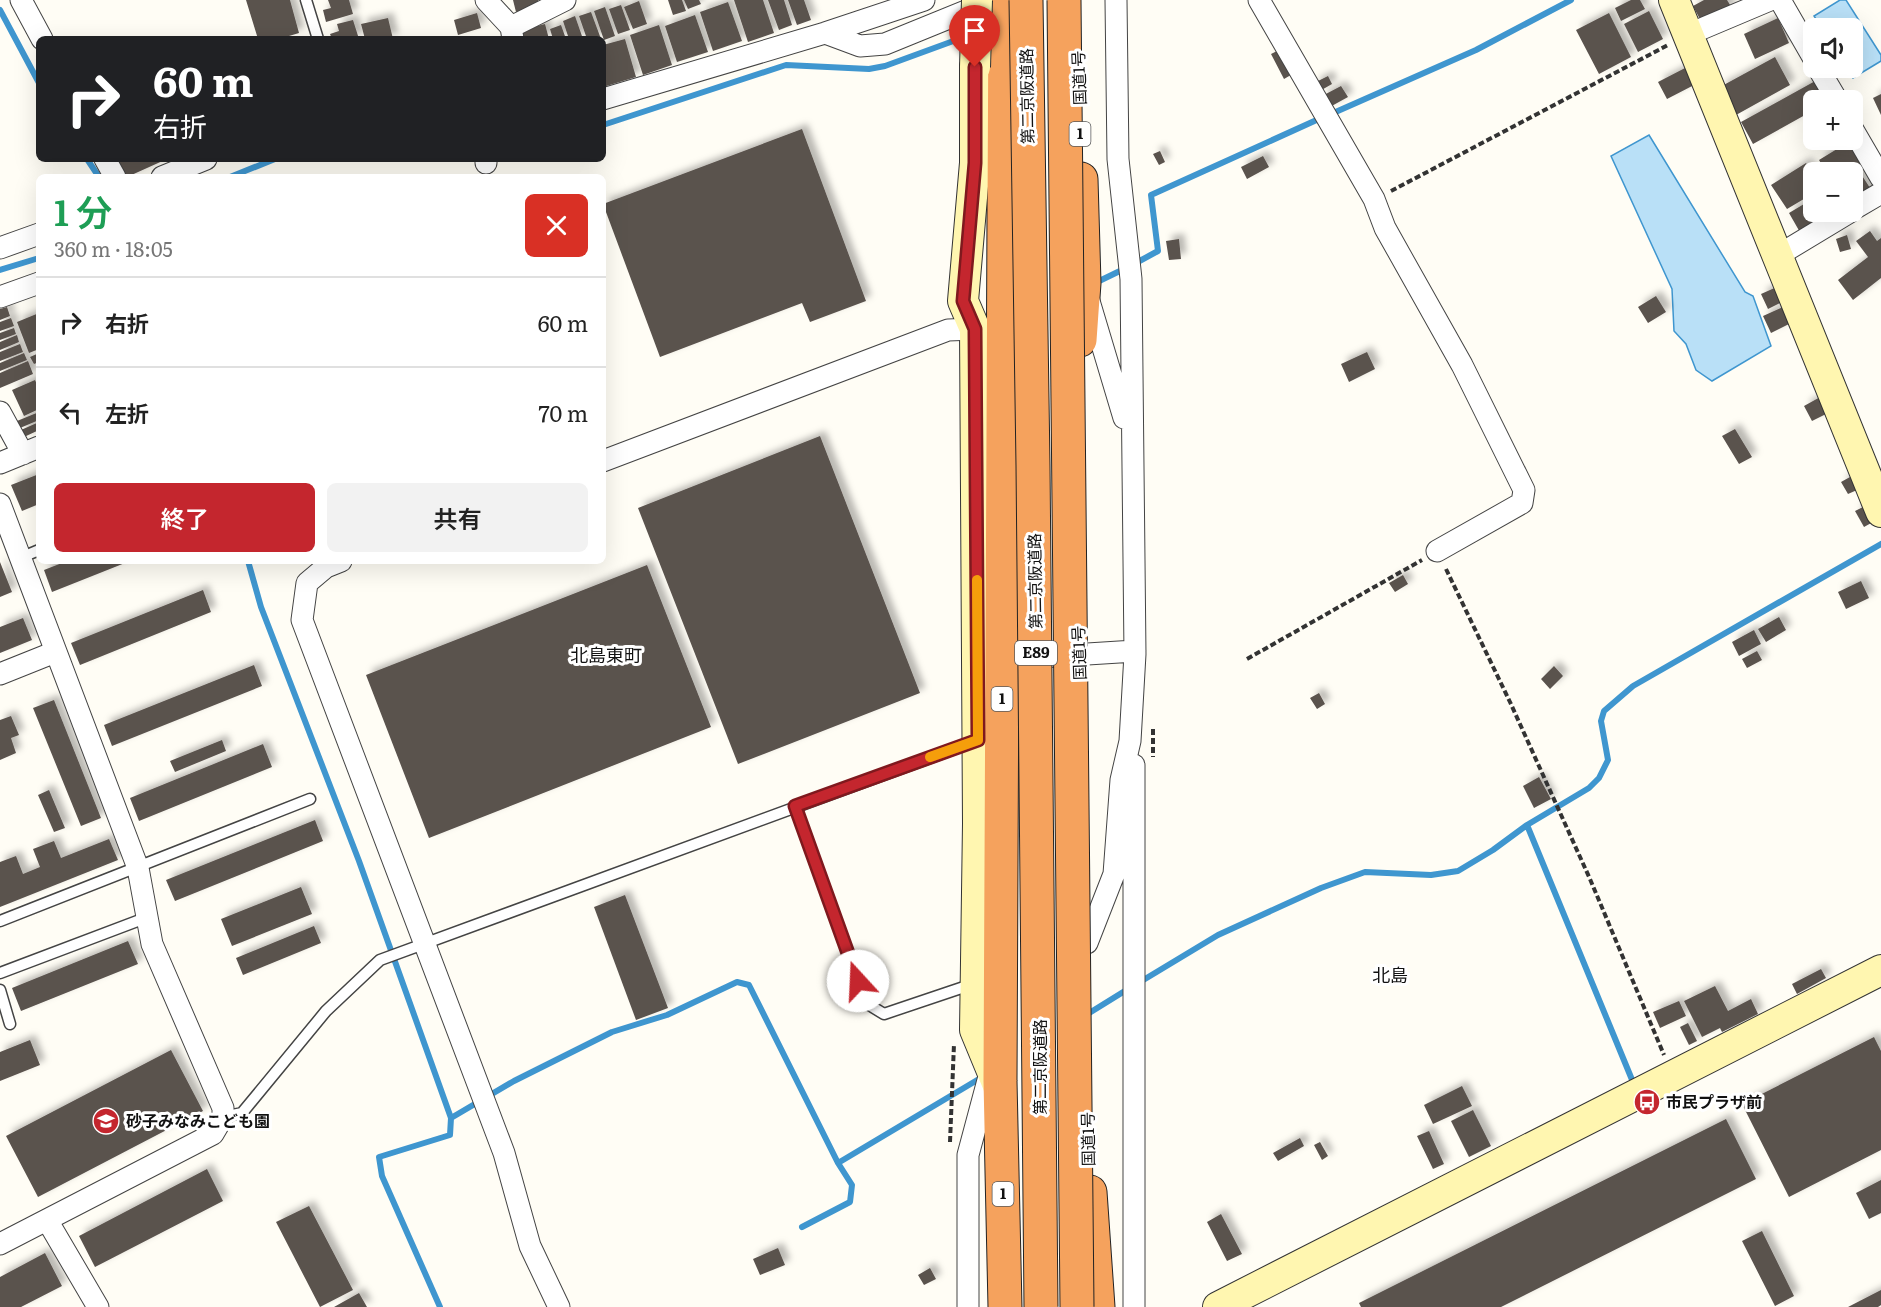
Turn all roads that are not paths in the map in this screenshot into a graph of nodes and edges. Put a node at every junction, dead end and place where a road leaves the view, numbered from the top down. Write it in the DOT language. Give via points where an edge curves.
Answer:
graph roads {
  1 [pos="21,0"];
  2 [pos="306,0"];
  3 [pos="486,0"];
  4 [pos="924,0"];
  5 [pos="1259,0"];
  6 [pos="1674,0"];
  7 [pos="1770,0"];
  8 [pos="1780,0"];
  9 [pos="557,1"];
  10 [pos="1073,2"];
  11 [pos="1116,6"];
  12 [pos="1002,7"];
  13 [pos="512,33"];
  14 [pos="825,33"];
  15 [pos="1687,35"];
  16 [pos="40,36"];
  17 [pos="317,36"];
  18 [pos="1803,40"];
  19 [pos="606,98"];
  20 [pos="1863,147"];
  21 [pos="199,162"];
  22 [pos="169,174"];
  23 [pos="1881,178"];
  24 [pos="1881,193"];
  25 [pos="1863,204"];
  26 [pos="1833,222"];
  27 [pos="36,235"];
  28 [pos="1,246"];
  29 [pos="1777,256"];
  30 [pos="1084,283"];
  31 [pos="36,284"];
  32 [pos="1003,292"];
  33 [pos="0,297"];
  34 [pos="972,326"];
  35 [pos="0,412"];
  36 [pos="1131,442"];
  37 [pos="31,450"];
  38 [pos="606,460"];
  39 [pos="0,463"];
  40 [pos="0,504"];
  41 [pos="1881,512"];
  42 [pos="1437,551"];
  43 [pos="29,554"];
  44 [pos="334,564"];
  45 [pos="1135,651"];
  46 [pos="55,652"];
  47 [pos="1079,654"];
  48 [pos="0,674"];
  49 [pos="978,740"];
  50 [pos="1130,741"];
  51 [pos="310,799"];
  52 [pos="795,806"];
  53 [pos="990,821"];
  54 [pos="138,868"];
  55 [pos="148,917"];
  56 [pos="0,921"];
  57 [pos="425,943"];
  58 [pos="1088,944"];
  59 [pos="1881,970"];
  60 [pos="0,973"];
  61 [pos="975,983"];
  62 [pos="0,990"];
  63 [pos="10,1024"];
  64 [pos="998,1073"];
  65 [pos="223,1117"];
  66 [pos="47,1220"];
  67 [pos="0,1244"];
  68 [pos="98,1307"];
  69 [pos="559,1307"];
  70 [pos="968,1307"];
  71 [pos="1005,1307"];
  72 [pos="1041,1307"];
  73 [pos="1077,1307"];
  74 [pos="1098,1307"];
  75 [pos="1134,1307"];
  76 [pos="1218,1307"];
  1 -- 16 [label="street"];
  2 -- 17 [label="lane"];
  3 -- 13 [label="street"];
  4 -- 14 [label="street"];
  5 -- 42 [label="street" via="1374,199 1385,228 1462,365 1524,490 1522,503"];
  6 -- 15 [label="street"];
  7 -- 15 [label="street"];
  8 -- 18 [label="street"];
  9 -- 13 [label="street"];
  10 -- 30 [label="highway, 国道1号 / 1"];
  10 -- 73 [label="highway, E89, bridge"];
  11 -- 36 [label="street" via="1118,159 1130,273"];
  12 -- 14 [label="street" via="885,44 860,46"];
  12 -- 32 [label="highway, 1"];
  12 -- 34 [label="street, bridge" via="975,67 975,163 963,301"];
  12 -- 72 [label="highway, 第二京阪道路 / E89, bridge" via="1034,477"];
  14 -- 19 [label="street"];
  15 -- 29 [label="street"];
  20 -- 23 [label="street"];
  21 -- 22 [label="street"];
  24 -- 25 [label="street"];
  26 -- 29 [label="street"];
  27 -- 28 [label="street"];
  29 -- 41 [label="street"];
  30 -- 36 [label="street"];
  30 -- 47 [label="highway, 国道1号 / 1" via="1073,450"];
  31 -- 33 [label="street"];
  32 -- 34 [label="street" via="992,297"];
  32 -- 53 [label="highway, 1"];
  34 -- 38 [label="street" via="948,330"];
  34 -- 49 [label="street"];
  35 -- 37 [label="street"];
  36 -- 45 [label="street"];
  37 -- 39 [label="street"];
  40 -- 43 [label="street"];
  43 -- 46 [label="street"];
  44 -- 57 [label="street" via="306,583 302,620"];
  45 -- 47 [label="street"];
  45 -- 50 [label="street"];
  46 -- 48 [label="street"];
  46 -- 54 [label="street"];
  47 -- 53 [label="street" via="1026,656 1008,676 1015,789 1011,816"];
  47 -- 58 [label="highway, 国道1号 / 1"];
  49 -- 52 [label="lane"];
  49 -- 53 [label="street"];
  50 -- 58 [label="street" via="1122,780 1114,874"];
  50 -- 75 [label="street" via="1135,796"];
  51 -- 54 [label="lane"];
  52 -- 57 [label="lane"];
  52 -- 61 [label="lane" via="866,1003 884,1014"];
  53 -- 61 [label="street"];
  53 -- 64 [label="highway, 1"];
  54 -- 55 [label="street"];
  54 -- 56 [label="lane"];
  55 -- 60 [label="lane"];
  55 -- 65 [label="street" via="152,944 223,1107"];
  57 -- 65 [label="lane" via="380,960 326,1011 242,1113"];
  57 -- 69 [label="street" via="504,1153 530,1246"];
  58 -- 74 [label="highway, 国道1号 / 1" via="1088,1162"];
  59 -- 76 [label="street"];
  61 -- 64 [label="street" via="975,1030"];
  62 -- 63 [label="lane"];
  64 -- 70 [label="street" via="968,1155"];
  64 -- 71 [label="highway, 1"];
  65 -- 66 [label="street" via="213,1134"];
  66 -- 67 [label="street"];
  66 -- 68 [label="street"];
}
